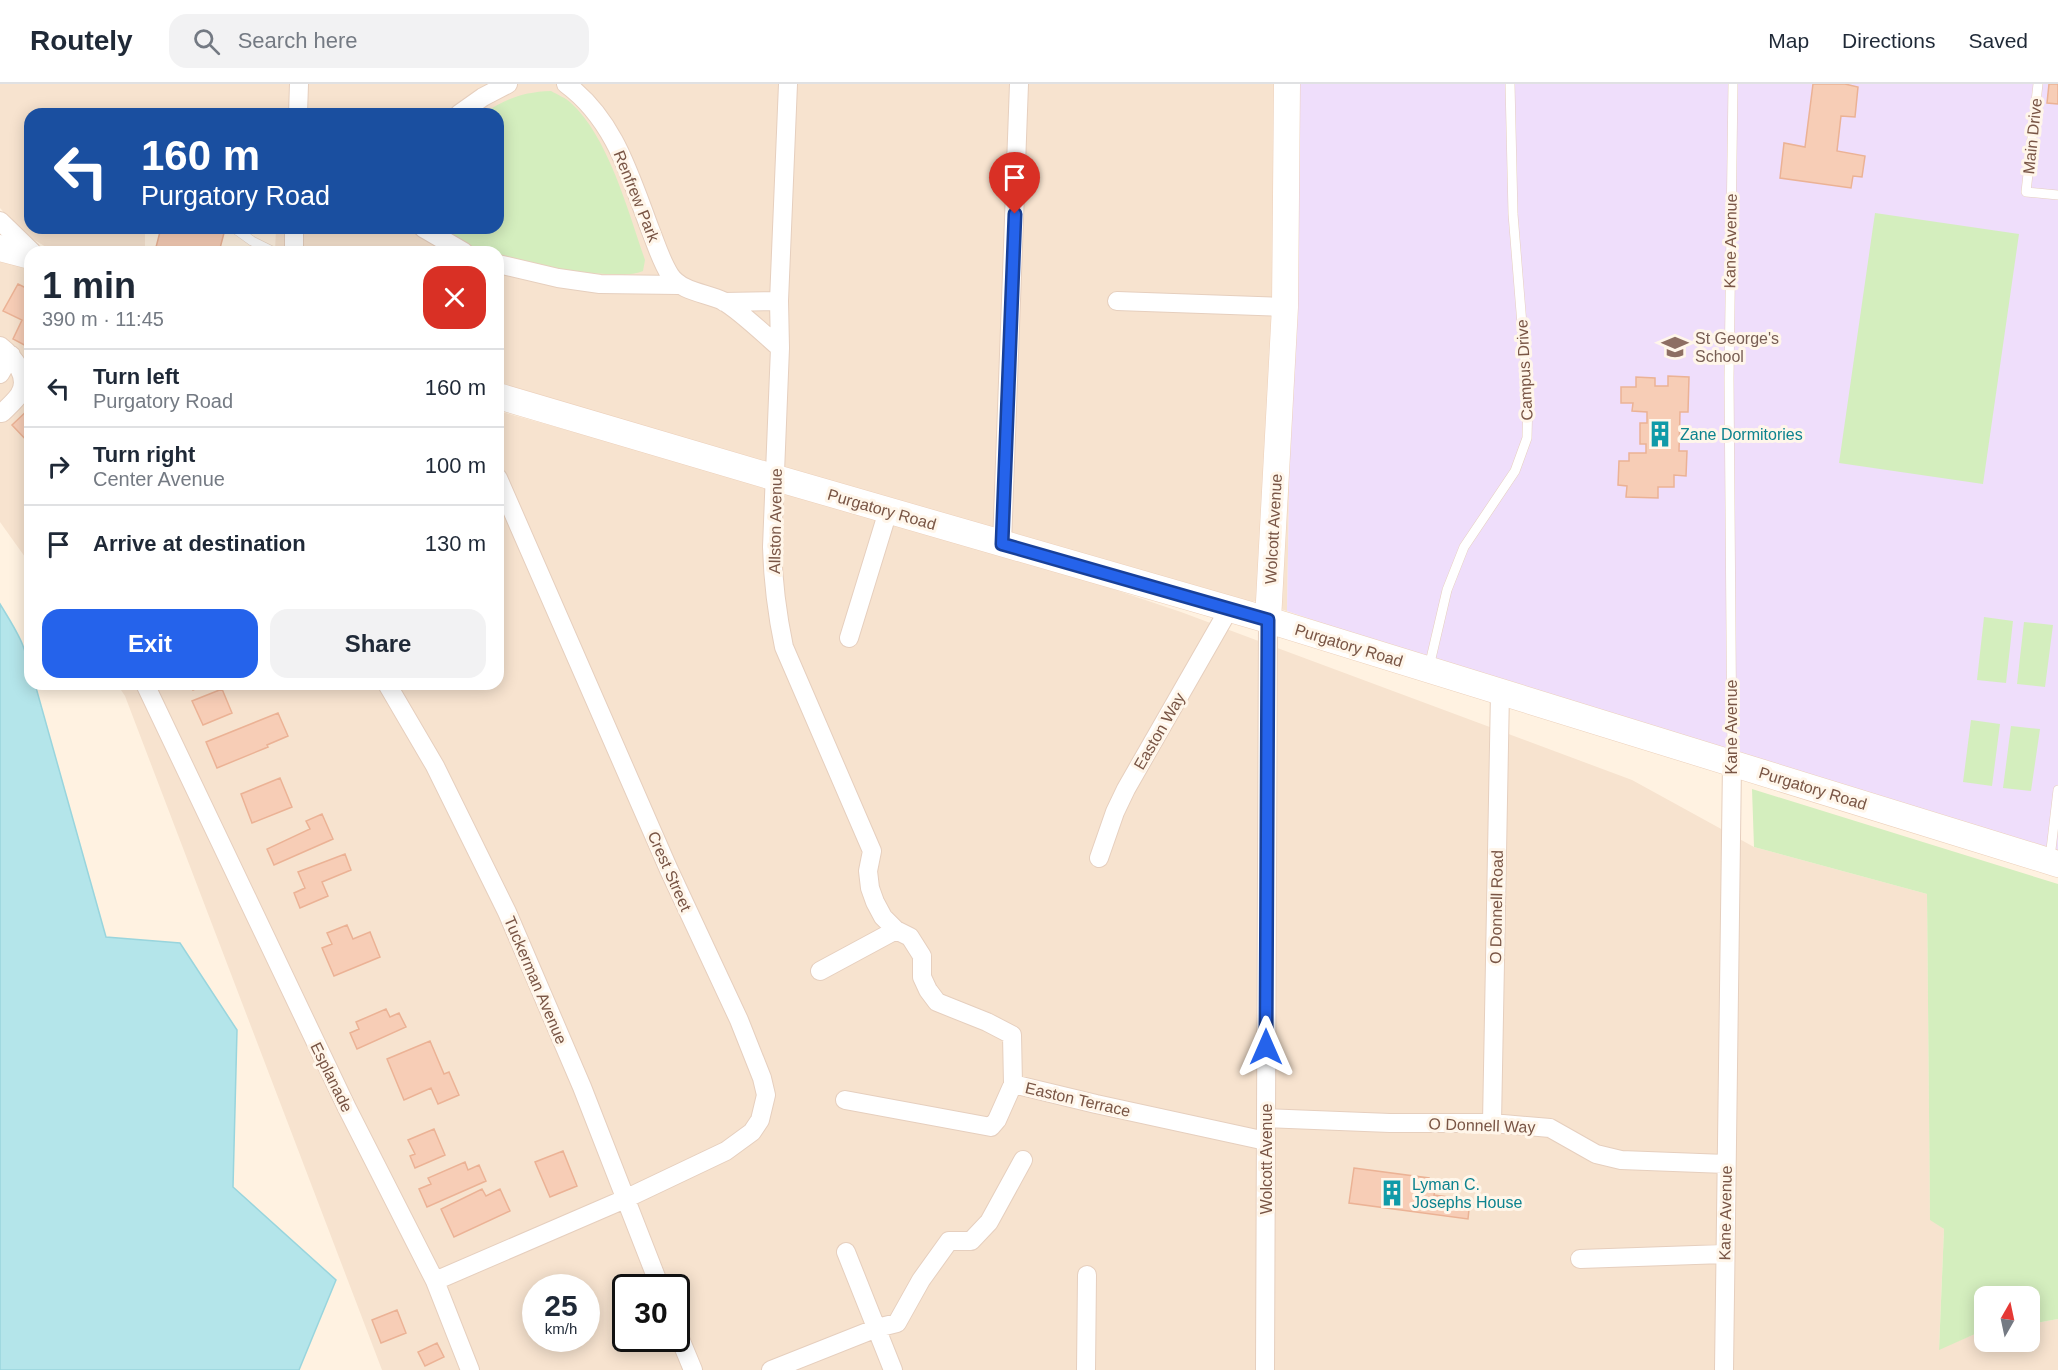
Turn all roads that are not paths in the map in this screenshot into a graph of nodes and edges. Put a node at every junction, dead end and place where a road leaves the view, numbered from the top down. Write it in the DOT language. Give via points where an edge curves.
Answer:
graph roads {
  1 [pos="299,84"];
  2 [pos="508,84"];
  3 [pos="566,84"];
  4 [pos="788,84"];
  5 [pos="1019,84"];
  6 [pos="1287,84"];
  7 [pos="1510,84"];
  8 [pos="1733,84"];
  9 [pos="2038,84"];
  10 [pos="298,108"];
  11 [pos="467,108"];
  12 [pos="2058,195"];
  13 [pos="0,221"];
  14 [pos="242,234"];
  15 [pos="433,234"];
  16 [pos="26,246"];
  17 [pos="262,246"];
  18 [pos="454,246"];
  19 [pos="0,248"];
  20 [pos="24,254"];
  21 [pos="504,265"];
  22 [pos="680,285"];
  23 [pos="778,301"];
  24 [pos="1117,301"];
  25 [pos="724,302"];
  26 [pos="1285,308"];
  27 [pos="780,348"];
  28 [pos="6,350"];
  29 [pos="0,374"];
  30 [pos="504,398"];
  31 [pos="0,413"];
  32 [pos="776,478"];
  33 [pos="504,492"];
  34 [pos="888,511"];
  35 [pos="1002,544"];
  36 [pos="1229,609"];
  37 [pos="1268,620"];
  38 [pos="849,638"];
  39 [pos="1429,670"];
  40 [pos="148,690"];
  41 [pos="391,690"];
  42 [pos="1500,692"];
  43 [pos="1732,763"];
  44 [pos="2058,790"];
  45 [pos="1099,858"];
  46 [pos="2054,862"];
  47 [pos="896,930"];
  48 [pos="820,971"];
  49 [pos="1013,1084"];
  50 [pos="845,1101"];
  51 [pos="1266,1118"];
  52 [pos="1492,1123"];
  53 [pos="1266,1141"];
  54 [pos="1023,1161"];
  55 [pos="1726,1164"];
  56 [pos="625,1199"];
  57 [pos="846,1252"];
  58 [pos="1724,1254"];
  59 [pos="1580,1259"];
  60 [pos="655,1274"];
  61 [pos="1087,1275"];
  62 [pos="435,1281"];
  63 [pos="877,1328"];
  64 [pos="686,1352"];
  65 [pos="470,1370"];
  66 [pos="693,1370"];
  67 [pos="771,1370"];
  68 [pos="893,1370"];
  69 [pos="1086,1370"];
  70 [pos="1265,1370"];
  71 [pos="1724,1370"];
  1 -- 10 [label="street"];
  2 -- 11 [label="street"];
  3 -- 22 [label="street, Renfrew Park" via="589,104 617,145 659,254"];
  4 -- 23 [label="street, Allston Avenue"];
  5 -- 35 [label="street"];
  6 -- 26 [label="street, Wolcott Avenue"];
  7 -- 39 [label="lane, Campus Drive" via="1513,214 1528,398 1527,438 1515,471 1464,547 1447,590"];
  8 -- 43 [label="lane, Kane Avenue" via="1729,378"];
  9 -- 12 [label="lane, Main Drive" via="2026,192"];
  13 -- 16 [label="street"];
  14 -- 17 [label="lane"];
  15 -- 18 [label="street"];
  19 -- 20 [label="street"];
  21 -- 22 [label="street" via="600,284"];
  22 -- 25 [label="street"];
  23 -- 25 [label="street"];
  23 -- 27 [label="street, Allston Avenue"];
  24 -- 26 [label="street"];
  25 -- 27 [label="street"];
  26 -- 37 [label="street, Wolcott Avenue"];
  27 -- 32 [label="street, Allston Avenue"];
  28 -- 29 [label="street"];
  28 -- 31 [label="street" via="18,365 23,383 21,393"];
  30 -- 32 [label="street, Purgatory Road"];
  32 -- 34 [label="street, Purgatory Road"];
  32 -- 47 [label="street, Allston Avenue" via="773,577 784,647 872,851 868,871 875,902"];
  33 -- 56 [label="street, Crest Street" via="664,859 739,1020 766,1095 760,1120 752,1132 726,1151"];
  34 -- 35 [label="street, Purgatory Road"];
  34 -- 38 [label="street"];
  35 -- 36 [label="street, Purgatory Road"];
  36 -- 37 [label="street, Purgatory Road"];
  36 -- 45 [label="street, Easton Way" via="1126,789"];
  37 -- 39 [label="street, Purgatory Road"];
  37 -- 51 [label="street, Wolcott Avenue"];
  39 -- 42 [label="street, Purgatory Road"];
  40 -- 62 [label="street, Esplanade" via="347,1108"];
  41 -- 56 [label="street, Tuckerman Avenue" via="435,766 507,912"];
  42 -- 43 [label="street, Purgatory Road"];
  42 -- 52 [label="street, O Donnell Road"];
  43 -- 46 [label="street, Purgatory Road"];
  43 -- 55 [label="street, Kane Avenue"];
  44 -- 46 [label="lane"];
  47 -- 48 [label="street"];
  47 -- 49 [label="street, Allston Avenue" via="910,937 922,956 922,977 937,1002 1012,1035"];
  49 -- 50 [label="street, Easton Terrace" via="990,1127"];
  49 -- 53 [label="street, Easton Terrace"];
  51 -- 52 [label="street, O Donnell Way"];
  51 -- 53 [label="street, Wolcott Avenue"];
  52 -- 55 [label="street, O Donnell Way" via="1550,1128 1596,1154 1621,1160"];
  53 -- 70 [label="street, Wolcott Avenue"];
  54 -- 63 [label="street" via="989,1222 971,1241 949,1241 897,1323"];
  55 -- 58 [label="street, Kane Avenue"];
  56 -- 60 [label="street, Tuckerman Avenue"];
  56 -- 62 [label="street"];
  57 -- 63 [label="street"];
  58 -- 59 [label="street"];
  58 -- 71 [label="street, Kane Avenue"];
  61 -- 69 [label="street"];
  62 -- 65 [label="street, Esplanade"];
  63 -- 67 [label="street"];
  63 -- 68 [label="street"];
  64 -- 66 [label="street"];
}
